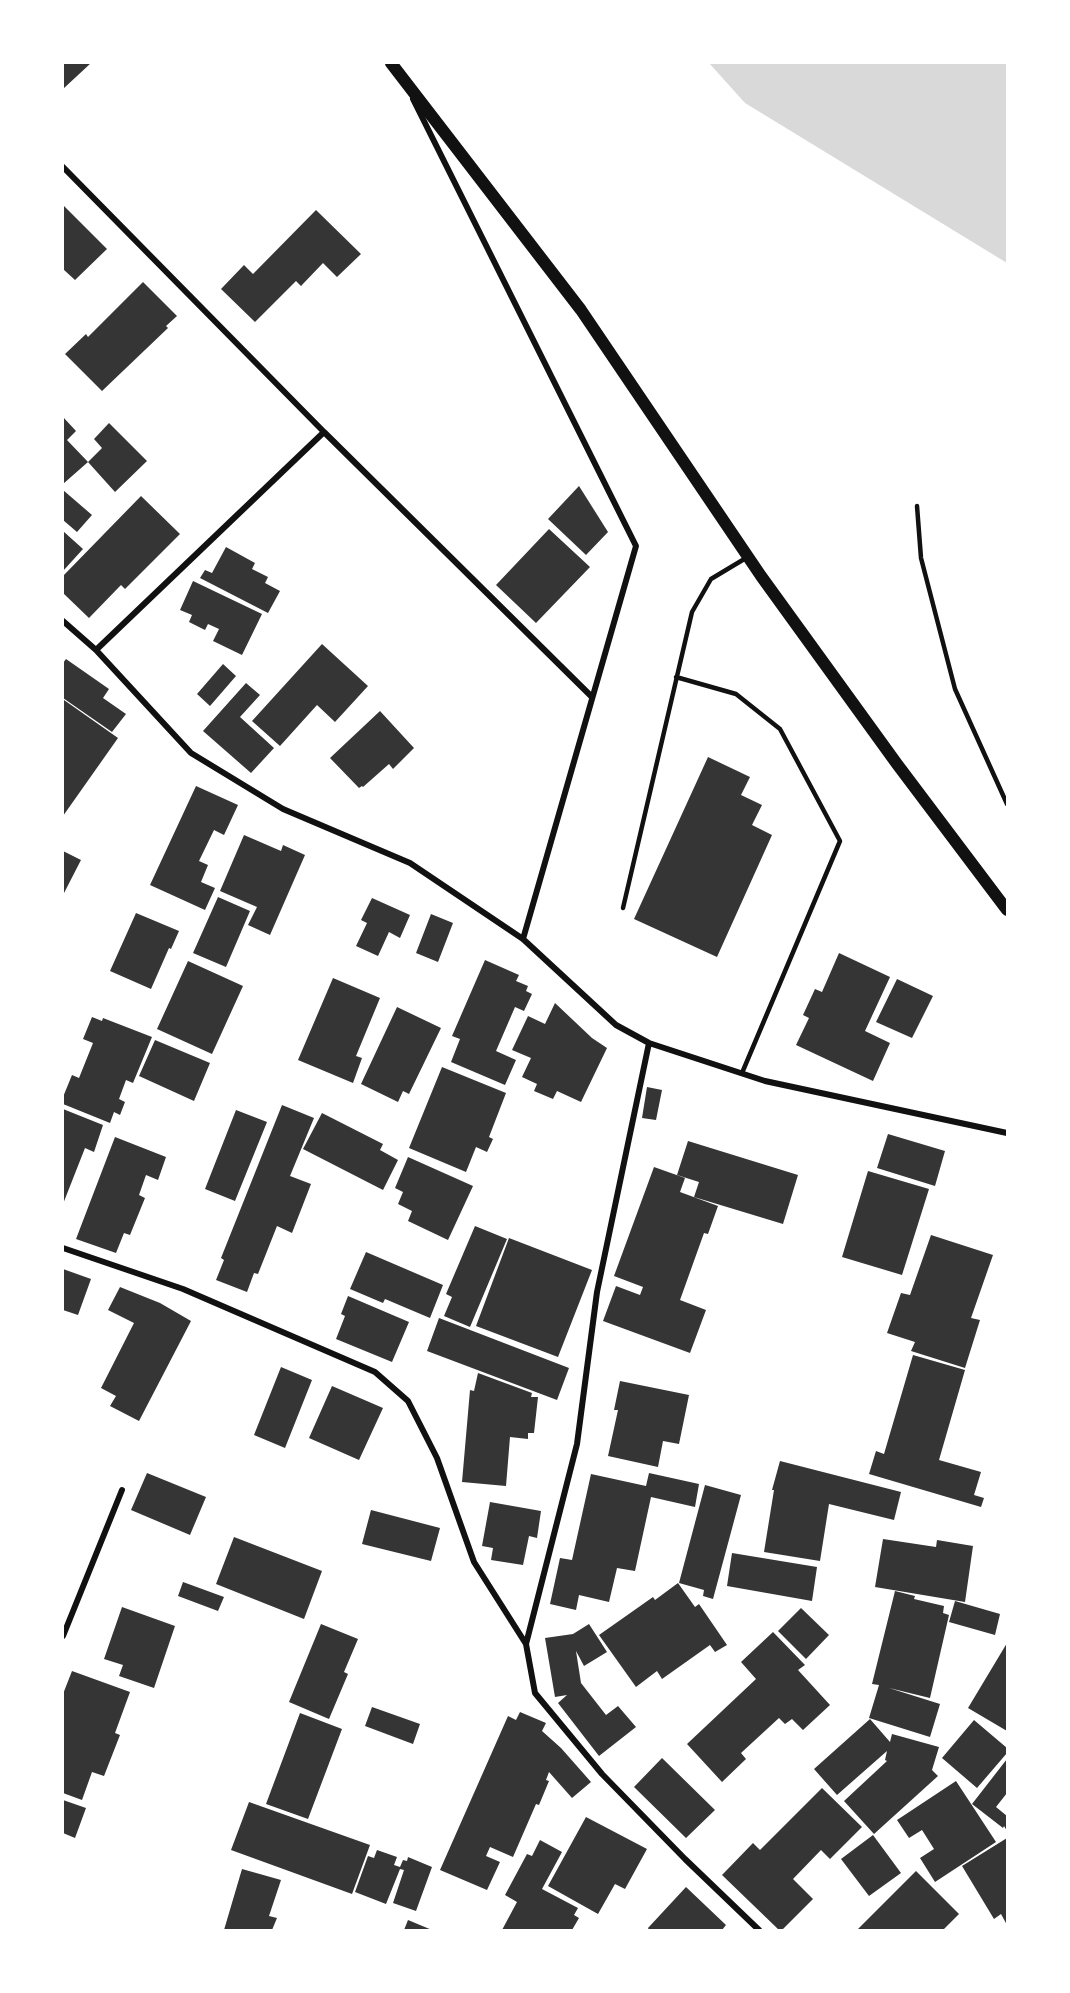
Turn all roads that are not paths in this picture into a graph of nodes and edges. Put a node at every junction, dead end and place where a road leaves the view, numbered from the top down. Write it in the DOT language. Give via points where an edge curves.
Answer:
graph roads {
  1 [pos="391,63"];
  2 [pos="401,74"];
  3 [pos="63,167"];
  4 [pos="324,432"];
  5 [pos="917,506"];
  6 [pos="748,556"];
  7 [pos="63,621"];
  8 [pos="96,650"];
  9 [pos="676,677"];
  10 [pos="592,698"];
  11 [pos="1007,804"];
  12 [pos="623,908"];
  13 [pos="1007,910"];
  14 [pos="524,939"];
  15 [pos="649,1043"];
  16 [pos="742,1073"];
  17 [pos="1007,1133"];
  18 [pos="63,1248"];
  19 [pos="122,1490"];
  20 [pos="63,1636"];
  21 [pos="526,1644"];
  22 [pos="759,1930"];
  1 -- 2 [label="main road"];
  2 -- 6 [label="main road" via="581,310"];
  2 -- 10 [label="street" via="636,546"];
  3 -- 4 [label="street"];
  4 -- 8 [label="street"];
  4 -- 10 [label="street"];
  5 -- 11 [label="lane" via="921,558 955,689"];
  6 -- 9 [label="lane" via="711,579 706,587 692,612"];
  6 -- 13 [label="main road"];
  7 -- 8 [label="street"];
  8 -- 14 [label="street" via="191,753 283,809 410,863"];
  9 -- 12 [label="lane"];
  9 -- 16 [label="lane" via="736,694 780,729 840,841"];
  10 -- 14 [label="street"];
  14 -- 15 [label="street" via="616,1026"];
  15 -- 16 [label="street"];
  15 -- 21 [label="street" via="597,1292 577,1444"];
  16 -- 17 [label="street"];
  18 -- 21 [label="street" via="183,1289 375,1372 408,1401 438,1458 474,1562"];
  19 -- 20 [label="street"];
  21 -- 22 [label="street" via="535,1693 602,1774"];
}
